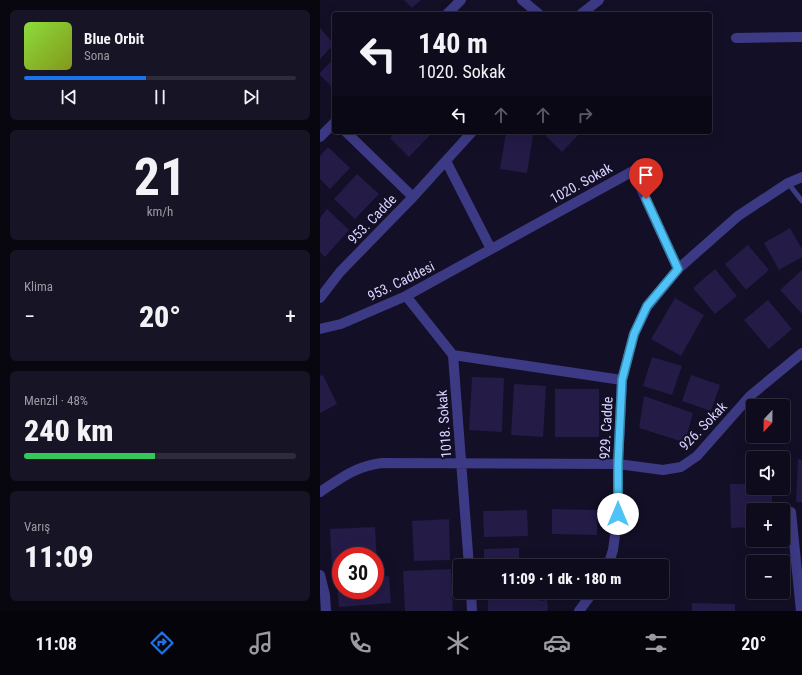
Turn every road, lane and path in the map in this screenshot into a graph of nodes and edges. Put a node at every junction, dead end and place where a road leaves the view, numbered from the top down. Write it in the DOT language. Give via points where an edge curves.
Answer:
graph roads {
  1 [pos="461,0"];
  2 [pos="522,0"];
  3 [pos="599,0"];
  4 [pos="449,12"];
  5 [pos="537,12"];
  6 [pos="584,12"];
  7 [pos="802,37"];
  8 [pos="736,38"];
  9 [pos="332,125"];
  10 [pos="348,134"];
  11 [pos="470,134"];
  12 [pos="320,137"];
  13 [pos="446,161"];
  14 [pos="802,177"];
  15 [pos="788,183"];
  16 [pos="414,197"];
  17 [pos="802,201"];
  18 [pos="491,249"];
  19 [pos="678,269"];
  20 [pos="406,296"];
  21 [pos="320,298"];
  22 [pos="320,329"];
  23 [pos="802,353"];
  24 [pos="453,355"];
  25 [pos="622,380"];
  26 [pos="461,463"];
  27 [pos="618,464"];
  28 [pos="320,492"];
  29 [pos="791,512"];
  30 [pos="468,559"];
  31 [pos="610,559"];
  32 [pos="320,575"];
  33 [pos="471,599"];
  34 [pos="588,599"];
  35 [pos="326,611"];
  36 [pos="472,611"];
  37 [pos="579,611"];
  38 [pos="801,611"];
  1 -- 4 [label="street"];
  2 -- 5 [label="street"];
  3 -- 6 [label="street"];
  7 -- 8 [label="street"];
  9 -- 12 [label="street"];
  10 -- 16 [label="street"];
  11 -- 13 [label="street, 953. Cadde"];
  13 -- 16 [label="street, 953. Cadde"];
  13 -- 18 [label="street"];
  14 -- 15 [label="street, 929. Cadde"];
  15 -- 17 [label="lane"];
  15 -- 19 [label="street, 929. Cadde" via="738,216"];
  16 -- 21 [label="street, 953. Cadde" via="340,272"];
  18 -- 19 [label="street, 1020. Sokak" via="633,171"];
  18 -- 20 [label="street, 953. Caddesi"];
  19 -- 25 [label="street, 929. Cadde" via="647,306 634,334"];
  20 -- 22 [label="street, 953. Caddesi" via="341,324"];
  20 -- 24 [label="street"];
  23 -- 27 [label="street, 926. Sokak" via="750,396 696,456 681,467 663,470"];
  24 -- 25 [label="street"];
  24 -- 26 [label="street, 1018. Sokak"];
  25 -- 27 [label="street, 929. Cadde"];
  26 -- 27 [label="street, 926. Sokak"];
  26 -- 28 [label="street, 926. Sokak" via="368,465 344,475"];
  26 -- 30 [label="street, 1018. Sokak"];
  27 -- 31 [label="street, 929. Cadde" via="618,514"];
  29 -- 38 [label="street"];
  32 -- 35 [label="street"];
  33 -- 36 [label="street"];
  34 -- 37 [label="street"];
}
